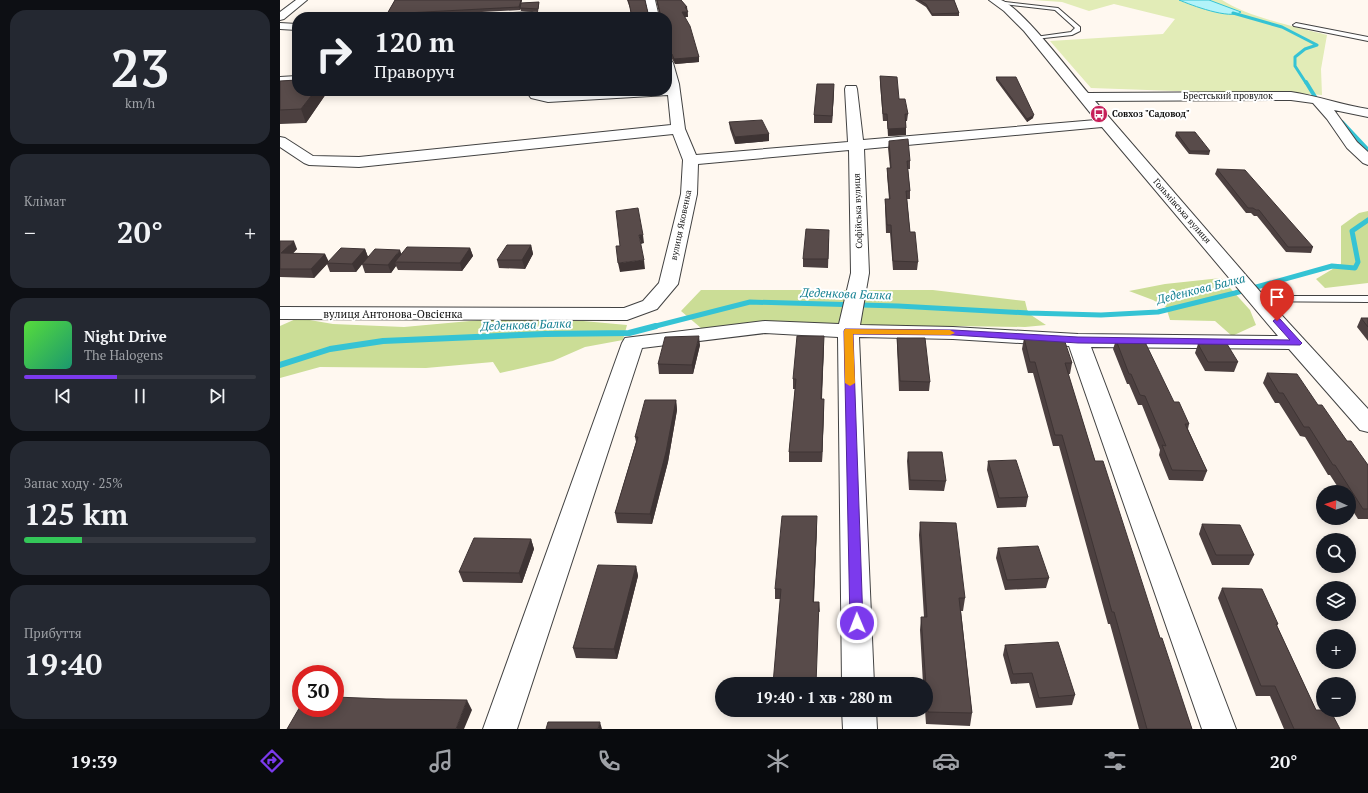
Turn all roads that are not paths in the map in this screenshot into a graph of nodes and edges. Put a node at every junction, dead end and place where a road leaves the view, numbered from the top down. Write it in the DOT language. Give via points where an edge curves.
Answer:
graph roads {
  1 [pos="302,0"];
  2 [pos="650,0"];
  3 [pos="996,1"];
  4 [pos="653,12"];
  5 [pos="280,17"];
  6 [pos="280,26"];
  7 [pos="1296,26"];
  8 [pos="292,27"];
  9 [pos="1037,38"];
  10 [pos="1368,40"];
  11 [pos="292,78"];
  12 [pos="280,79"];
  13 [pos="672,83"];
  14 [pos="851,89"];
  15 [pos="674,91"];
  16 [pos="540,96"];
  17 [pos="584,96"];
  18 [pos="1086,97"];
  19 [pos="1317,100"];
  20 [pos="1368,113"];
  21 [pos="1106,123"];
  22 [pos="678,129"];
  23 [pos="280,141"];
  24 [pos="856,145"];
  25 [pos="691,160"];
  26 [pos="1368,160"];
  27 [pos="1256,299"];
  28 [pos="1368,299"];
  29 [pos="280,313"];
  30 [pos="627,314"];
  31 [pos="848,331"];
  32 [pos="1078,340"];
  33 [pos="1297,343"];
  34 [pos="1368,424"];
  35 [pos="858,677"];
  36 [pos="859,717"];
  37 [pos="500,729"];
  38 [pos="860,729"];
  39 [pos="1220,729"];
  1 -- 5 [label="street"];
  2 -- 4 [label="street"];
  3 -- 9 [label="street, Гольмівська вулиця" via="1018,18"];
  3 -- 9 [label="lane" via="1056,9 1078,28 1078,31 1072,33"];
  6 -- 8 [label="street"];
  7 -- 10 [label="lane"];
  9 -- 18 [label="street, Гольмівська вулиця"];
  11 -- 12 [label="lane"];
  13 -- 15 [label="street, вулиця Яковенка"];
  14 -- 24 [label="street, Софійська вулиця"];
  15 -- 22 [label="street, вулиця Яковенка"];
  16 -- 17 [label="street"];
  18 -- 19 [label="street, Брестський провулок" via="1291,96"];
  18 -- 21 [label="street, Гольмівська вулиця"];
  19 -- 20 [label="street, Брестський провулок" via="1344,109"];
  19 -- 26 [label="street" via="1332,116 1352,145"];
  21 -- 24 [label="street"];
  21 -- 27 [label="street, Гольмівська вулиця"];
  22 -- 23 [label="street" via="359,162 309,160"];
  22 -- 25 [label="street, вулиця Яковенка"];
  24 -- 25 [label="street"];
  24 -- 31 [label="street, Софійська вулиця" via="860,273"];
  25 -- 30 [label="street, вулиця Яковенка" via="689,194 668,284 650,305"];
  27 -- 28 [label="lane"];
  27 -- 33 [label="street, Гольмівська вулиця"];
  29 -- 30 [label="street, вулиця Антонова-Овсієнка"];
  31 -- 32 [label="street" via="953,333"];
  31 -- 35 [label="street, Софійська вулиця"];
  31 -- 37 [label="street" via="765,326 633,343"];
  32 -- 33 [label="street"];
  32 -- 39 [label="street"];
  33 -- 34 [label="street, Гольмівська вулиця"];
  36 -- 38 [label="street"];
}
